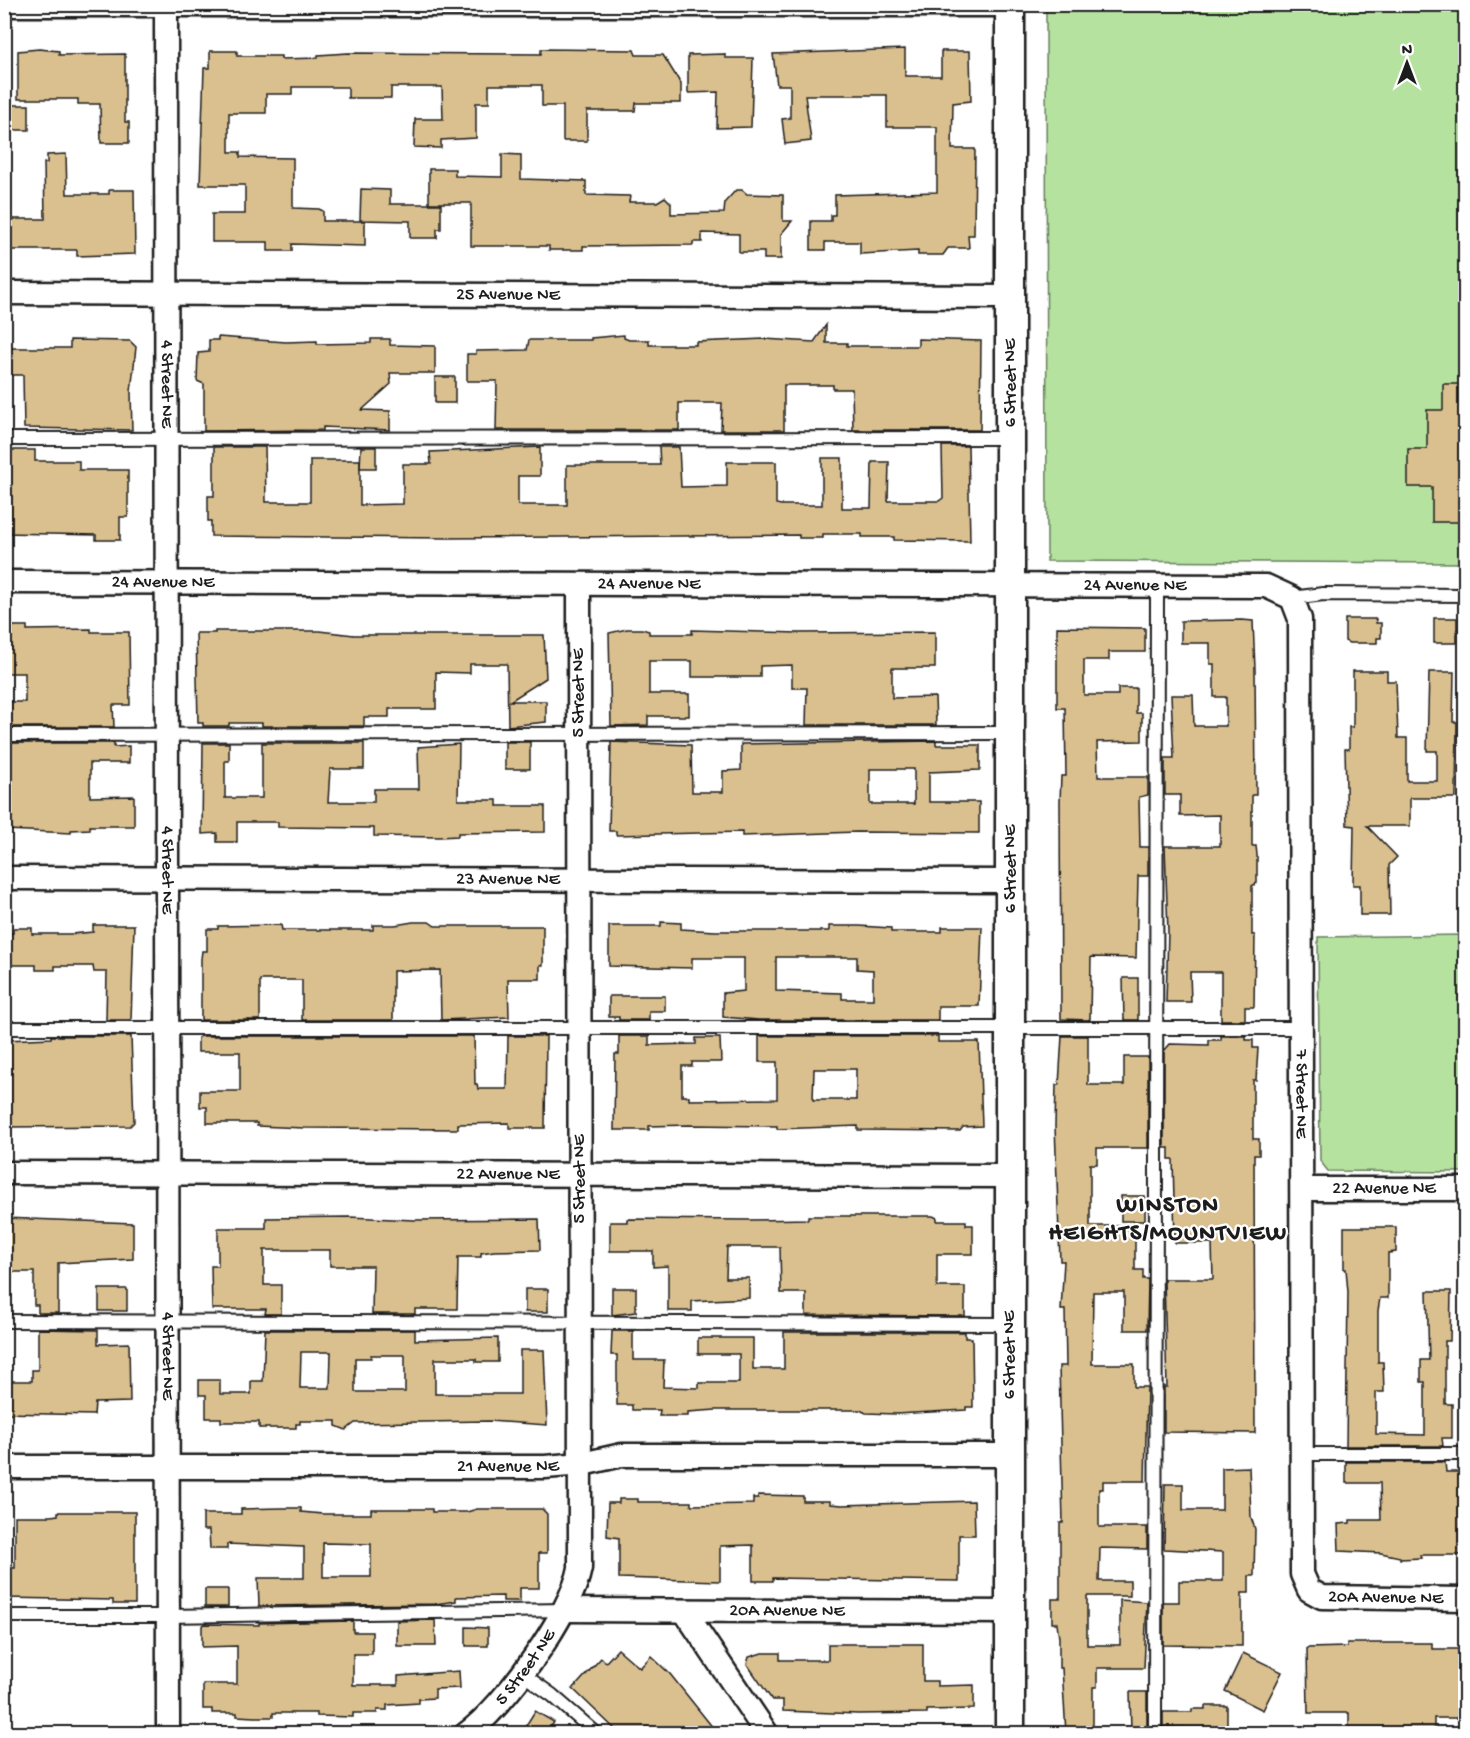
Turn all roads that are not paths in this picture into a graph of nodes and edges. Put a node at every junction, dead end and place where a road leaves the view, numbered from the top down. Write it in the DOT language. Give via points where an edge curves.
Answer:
graph roads {
  1 [pos="1010,4"];
  2 [pos="4,5"];
  3 [pos="166,5"];
  4 [pos="166,292"];
  5 [pos="4,293"];
  6 [pos="1011,297"];
  7 [pos="1011,438"];
  8 [pos="4,439"];
  9 [pos="166,439"];
  10 [pos="4,582"];
  11 [pos="166,582"];
  12 [pos="579,585"];
  13 [pos="1157,585"];
  14 [pos="1010,586"];
  15 [pos="1466,595"];
  16 [pos="1292,598"];
  17 [pos="1011,733"];
  18 [pos="580,734"];
  19 [pos="4,735"];
  20 [pos="166,736"];
  21 [pos="4,878"];
  22 [pos="166,878"];
  23 [pos="580,881"];
  24 [pos="1011,881"];
  25 [pos="166,1027"];
  26 [pos="4,1028"];
  27 [pos="580,1028"];
  28 [pos="1155,1028"];
  29 [pos="1300,1028"];
  30 [pos="1010,1029"];
  31 [pos="166,1172"];
  32 [pos="4,1173"];
  33 [pos="580,1173"];
  34 [pos="1010,1176"];
  35 [pos="1303,1189"];
  36 [pos="1466,1189"];
  37 [pos="4,1321"];
  38 [pos="167,1321"];
  39 [pos="581,1323"];
  40 [pos="1010,1324"];
  41 [pos="1302,1454"];
  42 [pos="1466,1454"];
  43 [pos="1010,1455"];
  44 [pos="582,1464"];
  45 [pos="4,1467"];
  46 [pos="167,1467"];
  47 [pos="1309,1590"];
  48 [pos="1466,1599"];
  49 [pos="565,1610"];
  50 [pos="685,1612"];
  51 [pos="1010,1612"];
  52 [pos="4,1616"];
  53 [pos="166,1616"];
  54 [pos="521,1673"];
  55 [pos="168,1734"];
  56 [pos="466,1734"];
  57 [pos="597,1734"];
  58 [pos="767,1734"];
  59 [pos="1010,1734"];
  60 [pos="1155,1734"];
  1 -- 3 [label="street"];
  1 -- 6 [label="street, 6 Street NE"];
  2 -- 3 [label="street"];
  3 -- 4 [label="street, 4 Street NE"];
  4 -- 5 [label="street, 25 Avenue NE"];
  4 -- 6 [label="street, 25 Avenue NE"];
  4 -- 9 [label="street, 4 Street NE"];
  6 -- 7 [label="street, 6 Street NE"];
  7 -- 9 [label="lane"];
  7 -- 14 [label="street, 6 Street NE"];
  8 -- 9 [label="lane"];
  9 -- 11 [label="street, 4 Street NE"];
  10 -- 11 [label="street, 24 Avenue NE"];
  11 -- 12 [label="street, 24 Avenue NE"];
  11 -- 20 [label="street, 4 Street NE"];
  12 -- 14 [label="street, 24 Avenue NE"];
  12 -- 18 [label="street, 5 Street NE"];
  13 -- 14 [label="street, 24 Avenue NE"];
  13 -- 16 [label="street, 24 Avenue NE" via="1266,586"];
  13 -- 28 [label="lane"];
  14 -- 17 [label="street, 6 Street NE"];
  15 -- 16 [label="lane" via="1323,594"];
  16 -- 29 [label="street, 7 Street NE" via="1300,619"];
  17 -- 18 [label="lane"];
  17 -- 24 [label="street, 6 Street NE"];
  18 -- 20 [label="lane"];
  18 -- 23 [label="street, 5 Street NE"];
  19 -- 20 [label="lane"];
  20 -- 22 [label="street, 4 Street NE"];
  21 -- 22 [label="street, 23 Avenue NE"];
  22 -- 23 [label="street, 23 Avenue NE"];
  22 -- 25 [label="street, 4 Street NE"];
  23 -- 24 [label="street, 23 Avenue NE"];
  23 -- 27 [label="street, 5 Street NE"];
  24 -- 30 [label="street, 6 Street NE"];
  25 -- 26 [label="lane"];
  25 -- 27 [label="lane"];
  25 -- 31 [label="street, 4 Street NE"];
  27 -- 30 [label="lane"];
  27 -- 33 [label="street, 5 Street NE"];
  28 -- 29 [label="lane"];
  28 -- 30 [label="lane"];
  28 -- 60 [label="lane"];
  29 -- 35 [label="street, 7 Street NE"];
  30 -- 34 [label="street, 6 Street NE"];
  31 -- 32 [label="street, 22 Avenue NE"];
  31 -- 33 [label="street, 22 Avenue NE"];
  31 -- 38 [label="street, 4 Street NE"];
  33 -- 34 [label="street, 22 Avenue NE"];
  33 -- 39 [label="street, 5 Street NE"];
  34 -- 40 [label="street, 6 Street NE"];
  35 -- 36 [label="street, 22 Avenue NE"];
  35 -- 41 [label="street, 7 Street NE"];
  37 -- 38 [label="lane"];
  38 -- 39 [label="lane"];
  38 -- 46 [label="street, 4 Street NE"];
  39 -- 40 [label="lane"];
  39 -- 44 [label="street, 5 Street NE"];
  40 -- 43 [label="street, 6 Street NE"];
  41 -- 42 [label="lane"];
  41 -- 47 [label="street, 7 Street NE" via="1300,1549 1302,1574"];
  43 -- 44 [label="street, 21 Avenue NE" via="622,1455"];
  43 -- 51 [label="street, 6 Street NE"];
  44 -- 46 [label="street, 21 Avenue NE"];
  44 -- 49 [label="street, 5 Street NE" via="580,1568"];
  45 -- 46 [label="street, 21 Avenue NE"];
  46 -- 53 [label="street, 4 Street NE"];
  47 -- 48 [label="street, 20A Avenue NE" via="1339,1599"];
  49 -- 50 [label="street, 20A Avenue NE"];
  49 -- 53 [label="lane"];
  49 -- 54 [label="street, 5 Street NE"];
  50 -- 51 [label="street, 20A Avenue NE"];
  50 -- 58 [label="street"];
  51 -- 59 [label="street, 6 Street NE"];
  52 -- 53 [label="lane"];
  53 -- 55 [label="street, 4 Street NE"];
  54 -- 56 [label="street, 5 Street NE" via="499,1704"];
  54 -- 57 [label="lane"];
}
